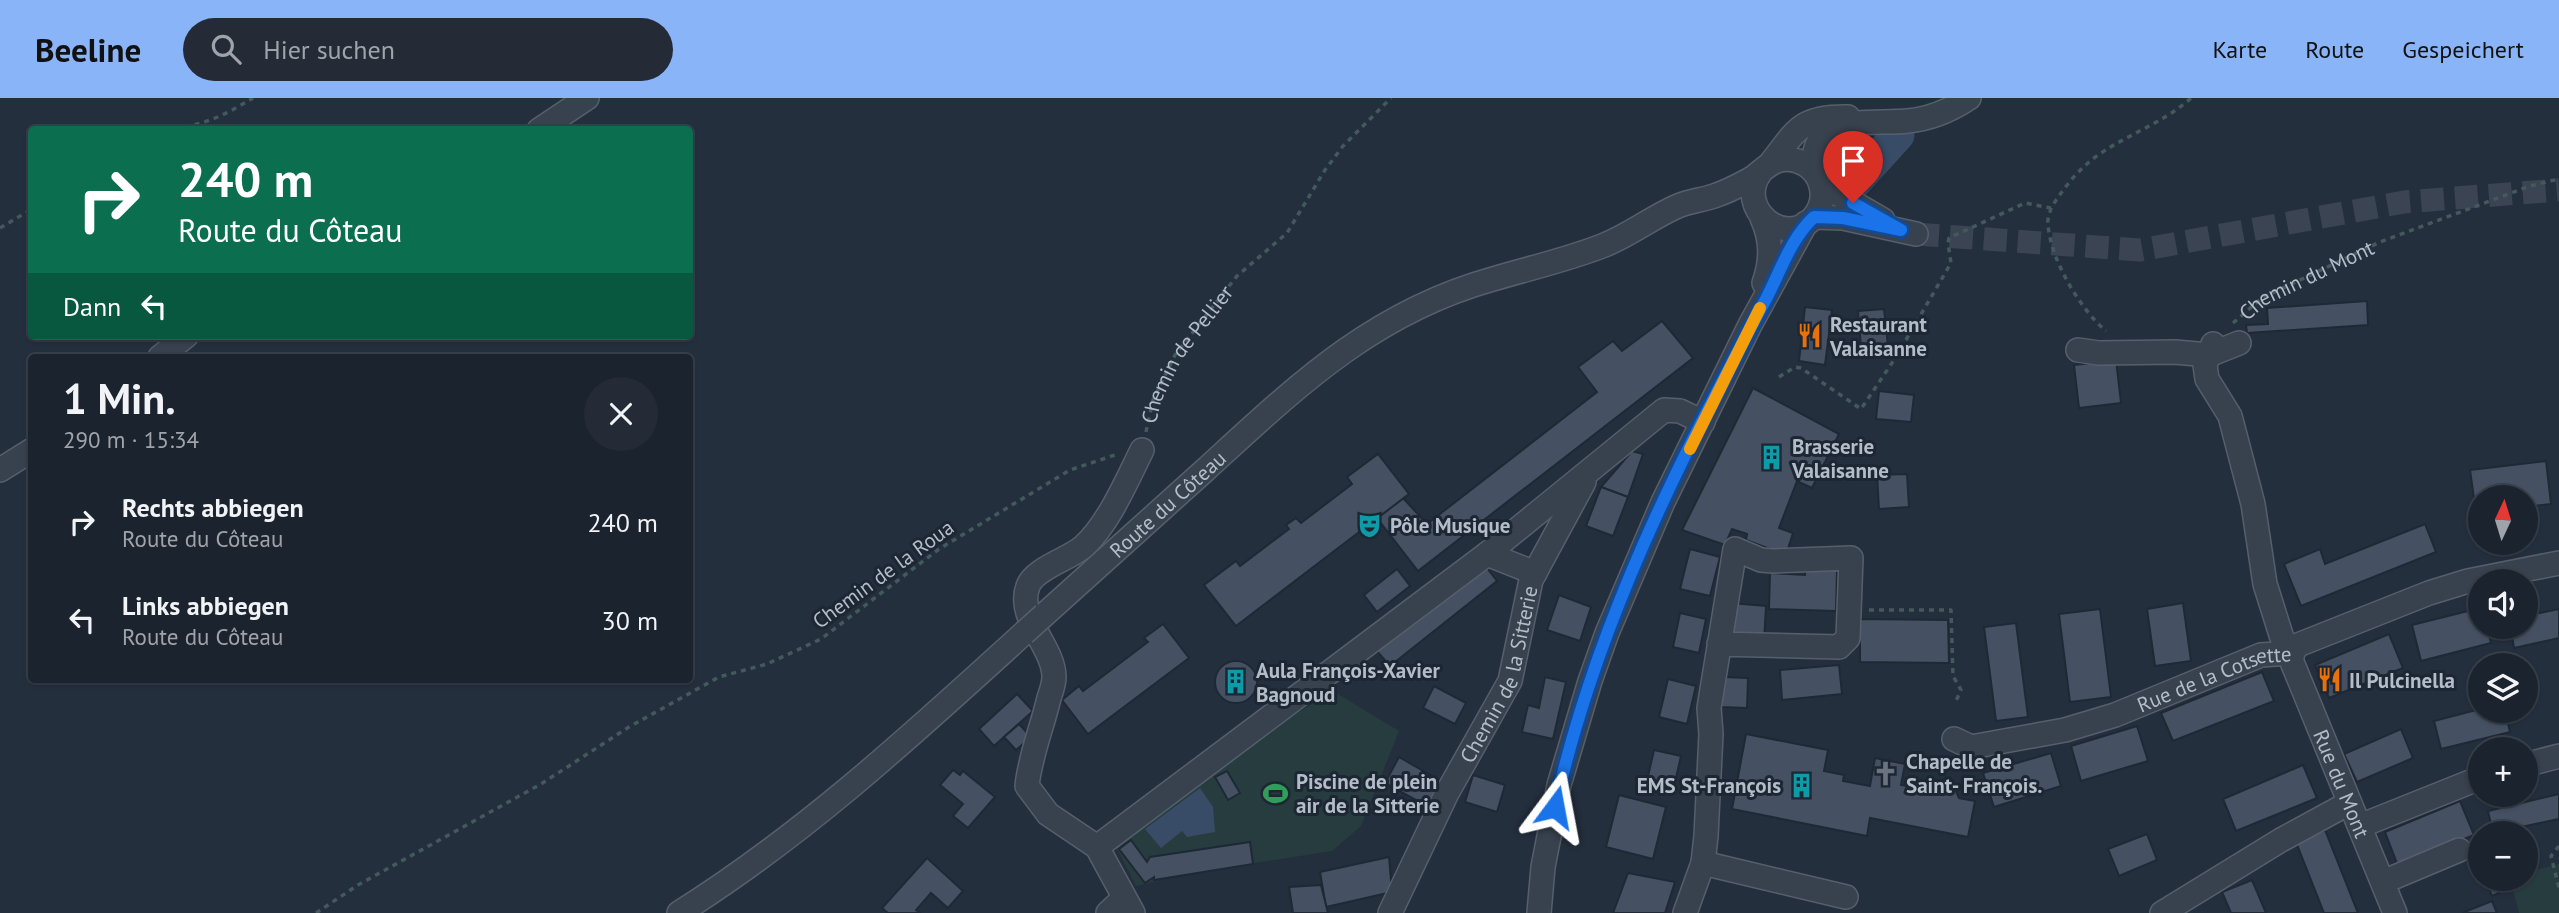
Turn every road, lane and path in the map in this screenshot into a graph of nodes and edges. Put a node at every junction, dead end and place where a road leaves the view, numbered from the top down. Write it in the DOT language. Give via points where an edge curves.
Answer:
graph roads {
  1 [pos="253,98"];
  2 [pos="587,98"];
  3 [pos="1391,98"];
  4 [pos="1969,98"];
  5 [pos="2191,98"];
  6 [pos="1900,122"];
  7 [pos="158,126"];
  8 [pos="187,126"];
  9 [pos="187,126"];
  10 [pos="545,126"];
  11 [pos="1765,168"];
  12 [pos="1817,178"];
  13 [pos="2559,179"];
  14 [pos="1715,195"];
  15 [pos="2051,208"];
  16 [pos="28,211"];
  17 [pos="1759,214"];
  18 [pos="1810,220"];
  19 [pos="0,228"];
  20 [pos="1750,326"];
  21 [pos="2118,334"];
  22 [pos="181,340"];
  23 [pos="2239,344"];
  24 [pos="2078,350"];
  25 [pos="2211,350"];
  26 [pos="164,354"];
  27 [pos="1779,377"];
  28 [pos="1703,422"];
  29 [pos="1142,450"];
  30 [pos="28,452"];
  31 [pos="0,470"];
  32 [pos="1589,473"];
  33 [pos="1487,554"];
  34 [pos="2559,563"];
  35 [pos="1535,573"];
  36 [pos="1849,610"];
  37 [pos="1719,644"];
  38 [pos="2292,653"];
  39 [pos="1956,701"];
  40 [pos="1954,739"];
  41 [pos="2559,756"];
  42 [pos="2538,762"];
  43 [pos="2468,783"];
  44 [pos="2349,803"];
  45 [pos="2360,826"];
  46 [pos="2559,846"];
  47 [pos="1097,848"];
  48 [pos="2459,850"];
  49 [pos="1703,863"];
  50 [pos="2382,882"];
  51 [pos="2559,888"];
  52 [pos="1846,897"];
  53 [pos="1122,908"];
  54 [pos="316,913"];
  55 [pos="679,913"];
  56 [pos="1390,913"];
  57 [pos="1539,913"];
  58 [pos="1685,913"];
  59 [pos="2162,913"];
  60 [pos="2395,913"];
  1 -- 8 [label="path"];
  2 -- 10 [label="street"];
  3 -- 29 [label="path, Chemin de Pellier" via="1331,162 1287,233 1237,276 1175,355 1153,400"];
  4 -- 6 [label="street" via="1942,113"];
  5 -- 15 [label="path" via="2175,113 2095,158 2076,174"];
  6 -- 11 [label="street" via="1836,117 1811,121 1790,136"];
  6 -- 12 [label="street" via="1849,123 1830,131 1815,148"];
  7 -- 9 [label="path"];
  11 -- 12 [label="street" via="1782,159 1792,160 1802,162"];
  11 -- 14 [label="street, Route du Côteau"];
  11 -- 17 [label="street" via="1753,191"];
  12 -- 18 [label="street" via="1821,202"];
  12 -- 18 [label="street" via="1908,232 1843,218"];
  13 -- 25 [label="path, Chemin du Mont" via="2380,242 2321,268 2262,298"];
  14 -- 17 [label="street"];
  14 -- 55 [label="street, Route du Côteau, bridge" via="1679,206 1602,246 1469,286 1373,330 1305,379 843,794"];
  15 -- 21 [label="path" via="2047,223 2056,258 2078,301 2105,331"];
  15 -- 27 [label="path" via="2025,203 1949,238 1951,263 1861,409 1801,368"];
  16 -- 19 [label="path"];
  17 -- 18 [label="street" via="1783,229"];
  17 -- 20 [label="street" via="1770,239 1769,262"];
  18 -- 20 [label="street"];
  20 -- 28 [label="street"];
  22 -- 26 [label="street"];
  23 -- 25 [label="street"];
  24 -- 25 [label="street"];
  25 -- 38 [label="street" via="2205,365 2207,379 2230,416 2253,503 2265,584"];
  28 -- 32 [label="street" via="1680,411 1664,410"];
  28 -- 57 [label="street" via="1646,541 1590,681 1555,807"];
  29 -- 47 [label="street, Chemin de Pellier" via="1095,533 1027,587 1030,617 1054,677 1027,786 1048,814"];
  29 -- 54 [label="path, Chemin de la Roua" via="1107,456 1070,470 939,550 821,639 767,664 719,677"];
  30 -- 31 [label="street"];
  32 -- 33 [label="street"];
  32 -- 35 [label="street, Chemin de la Sitterie"];
  33 -- 35 [label="street"];
  33 -- 47 [label="street"];
  34 -- 38 [label="street, Rue de la Cotsette" via="2429,593 2298,645"];
  35 -- 56 [label="street, Chemin de la Sitterie" via="1510,681 1447,793"];
  36 -- 37 [label="street" via="1849,638 1839,648"];
  36 -- 37 [label="street" via="1850,558 1773,561 1735,549"];
  36 -- 39 [label="path" via="1951,610 1953,676 1961,690"];
  37 -- 49 [label="street" via="1709,708 1712,734"];
  38 -- 40 [label="street, Rue de la Cotsette" via="2261,655 2115,715 2065,730 1971,747"];
  38 -- 44 [label="street, Rue du Mont"];
  41 -- 42 [label="street"];
  43 -- 45 [label="street"];
  44 -- 45 [label="street, Rue du Mont"];
  44 -- 59 [label="street"];
  45 -- 50 [label="street, Rue du Mont"];
  46 -- 51 [label="path" via="2551,856"];
  47 -- 53 [label="street, Chemin de Pellier"];
  48 -- 50 [label="street"];
  49 -- 52 [label="street"];
  49 -- 58 [label="street"];
  50 -- 60 [label="street, Rue du Mont"];
}
